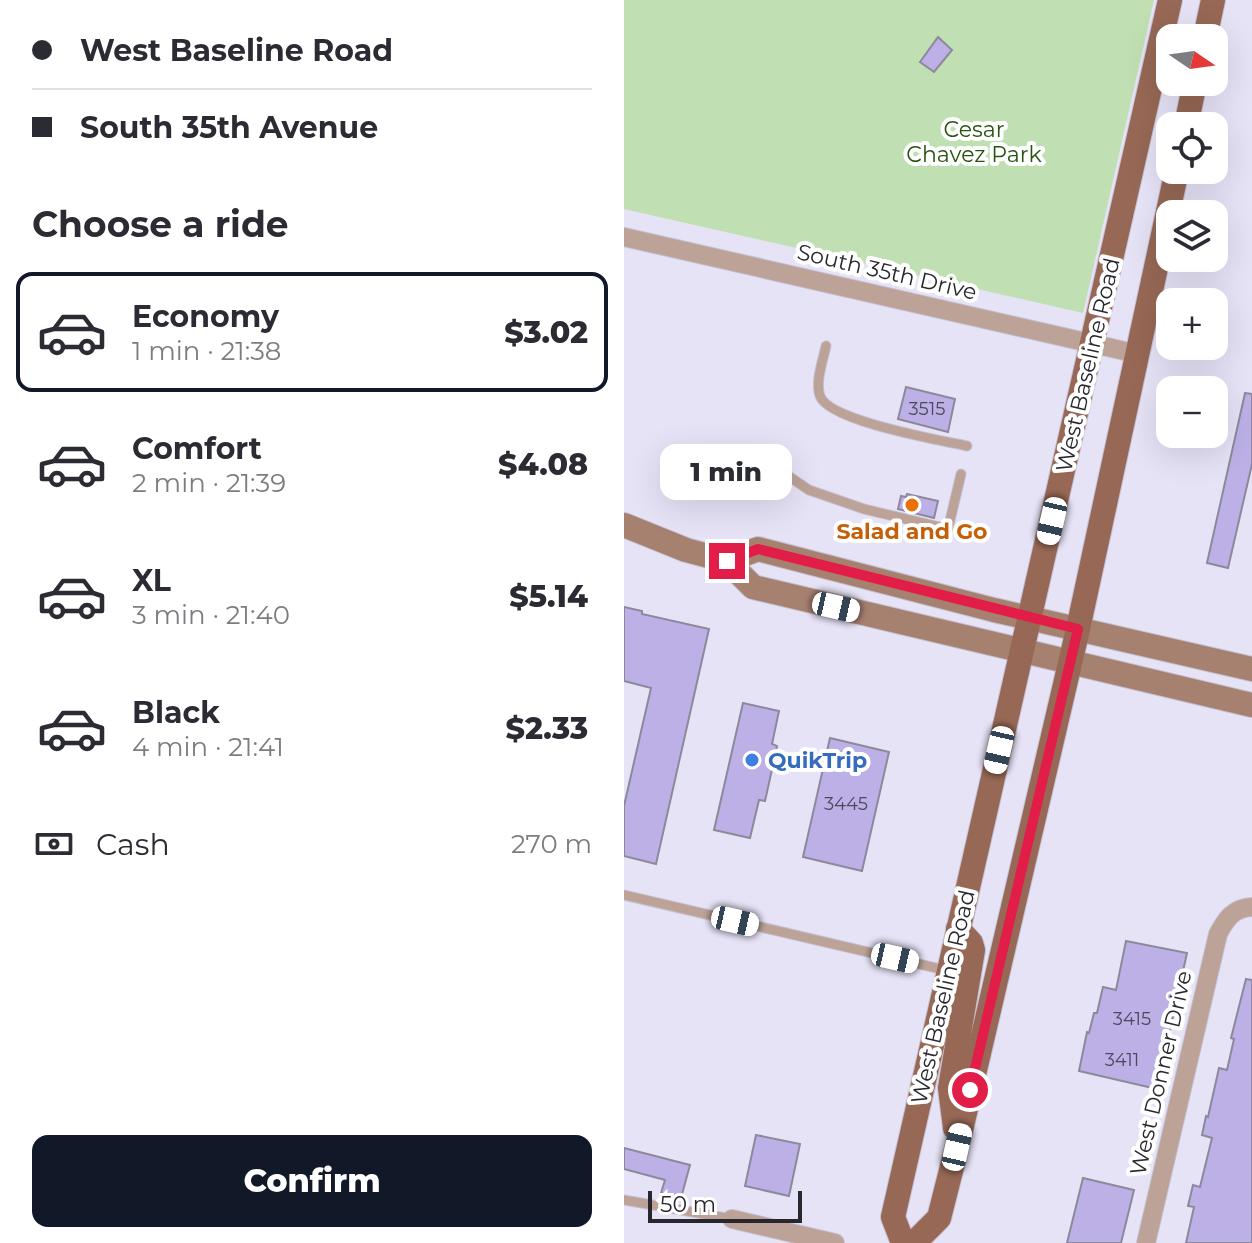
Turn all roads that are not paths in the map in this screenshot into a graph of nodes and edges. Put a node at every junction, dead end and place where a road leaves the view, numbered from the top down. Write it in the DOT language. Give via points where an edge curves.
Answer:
graph roads {
  1 [pos="1170,0"];
  2 [pos="1213,0"];
  3 [pos="1167,24"];
  4 [pos="1208,24"];
  5 [pos="1156,94"];
  6 [pos="1174,184"];
  7 [pos="624,237"];
  8 [pos="1093,344"];
  9 [pos="826,346"];
  10 [pos="1138,354"];
  11 [pos="967,446"];
  12 [pos="756,454"];
  13 [pos="961,474"];
  14 [pos="624,525"];
  15 [pos="727,561"];
  16 [pos="1029,618"];
  17 [pos="1078,629"];
  18 [pos="1021,651"];
  19 [pos="1070,662"];
  20 [pos="1252,669"];
  21 [pos="1252,705"];
  22 [pos="624,895"];
  23 [pos="1252,907"];
  24 [pos="958,929"];
  25 [pos="949,971"];
  26 [pos="957,1147"];
  27 [pos="624,1200"];
  28 [pos="732,1219"];
  29 [pos="835,1243"];
  30 [pos="903,1243"];
  31 [pos="914,1243"];
  32 [pos="1146,1243"];
  1 -- 3 [label="main road, West Baseline Road"];
  2 -- 4 [label="main road"];
  5 -- 8 [label="main road, West Baseline Road"];
  6 -- 10 [label="main road, West Baseline Road"];
  7 -- 8 [label="street, South 35th Drive"];
  8 -- 10 [label="street, South 35th Drive"];
  8 -- 16 [label="main road, West Baseline Road"];
  9 -- 11 [label="lane" via="818,388 826,406 866,423"];
  10 -- 17 [label="main road, West Baseline Road"];
  12 -- 13 [label="lane" via="809,490 948,529"];
  14 -- 15 [label="main road"];
  15 -- 16 [label="main road" via="758,549"];
  15 -- 18 [label="main road" via="753,587"];
  16 -- 17 [label="main road"];
  16 -- 18 [label="main road, West Baseline Road"];
  17 -- 19 [label="main road, West Baseline Road"];
  17 -- 20 [label="main road"];
  18 -- 19 [label="main road"];
  18 -- 24 [label="main road, West Baseline Road"];
  19 -- 21 [label="main road"];
  19 -- 26 [label="main road, West Baseline Road"];
  22 -- 25 [label="lane"];
  23 -- 32 [label="street, West Donner Drive" via="1227,916 1218,934"];
  24 -- 25 [label="main road, West Baseline Road"];
  24 -- 26 [label="main road" via="973,950 950,1088"];
  25 -- 30 [label="main road, West Baseline Road" via="893,1217"];
  26 -- 31 [label="main road, West Baseline Road" via="939,1218"];
  27 -- 28 [label="lane"];
  28 -- 29 [label="street"];
}
